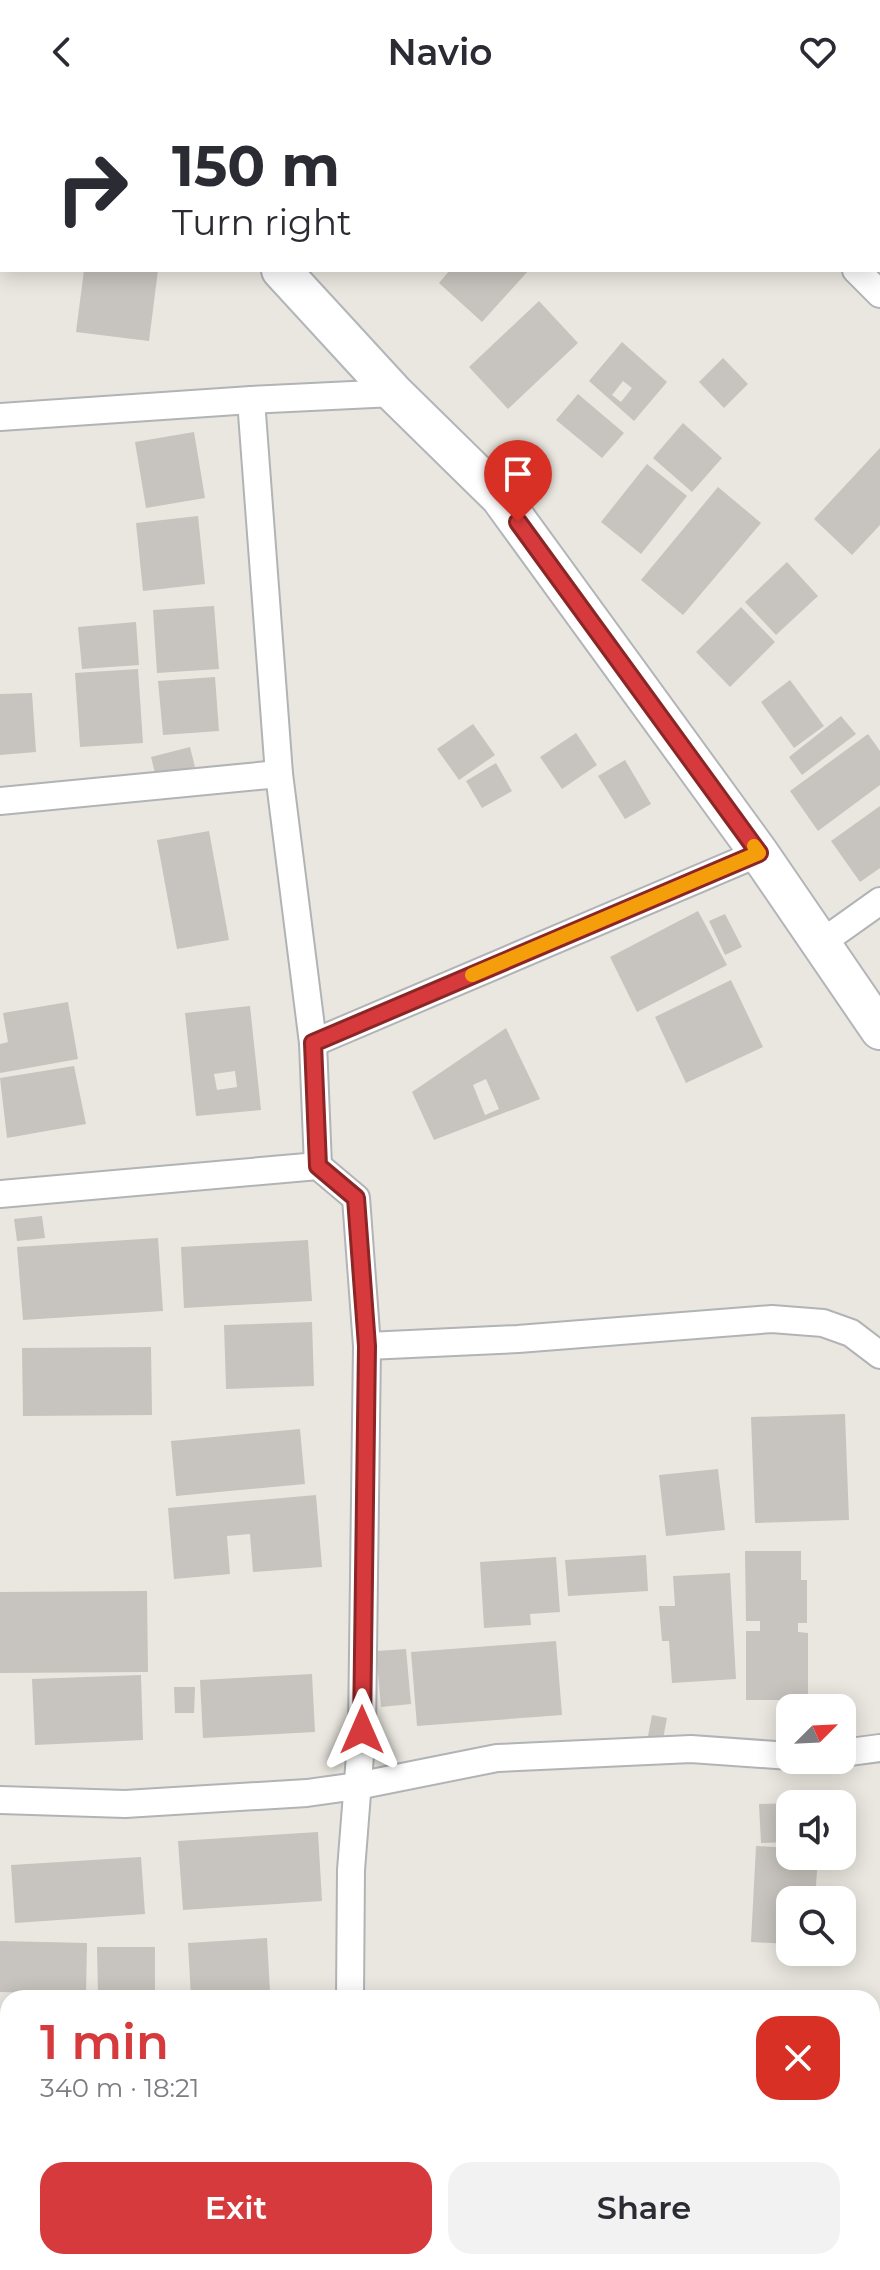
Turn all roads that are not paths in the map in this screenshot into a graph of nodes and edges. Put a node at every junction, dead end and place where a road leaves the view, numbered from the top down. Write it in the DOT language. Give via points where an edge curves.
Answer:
graph roads {
  1 [pos="283,272"];
  2 [pos="858,272"];
  3 [pos="880,294"];
  4 [pos="394,393"];
  5 [pos="251,400"];
  6 [pos="0,417"];
  7 [pos="279,774"];
  8 [pos="0,801"];
  9 [pos="759,853"];
  10 [pos="880,901"];
  11 [pos="821,943"];
  12 [pos="880,1030"];
  13 [pos="313,1043"];
  14 [pos="318,1166"];
  15 [pos="0,1194"];
  16 [pos="367,1346"];
  17 [pos="880,1355"];
  18 [pos="880,1748"];
  19 [pos="856,1751"];
  20 [pos="776,1755"];
  21 [pos="357,1786"];
  22 [pos="0,1800"];
  23 [pos="350,1990"];
  1 -- 4 [label="street"];
  2 -- 3 [label="street"];
  4 -- 5 [label="street"];
  4 -- 9 [label="street" via="500,497"];
  5 -- 6 [label="street"];
  5 -- 7 [label="street"];
  7 -- 8 [label="street"];
  7 -- 13 [label="street"];
  9 -- 11 [label="street"];
  9 -- 13 [label="street"];
  10 -- 11 [label="street"];
  11 -- 12 [label="street"];
  13 -- 14 [label="street"];
  14 -- 15 [label="street"];
  14 -- 16 [label="street" via="356,1198"];
  16 -- 17 [label="street" via="772,1319 823,1323 851,1333"];
  16 -- 21 [label="street"];
  18 -- 19 [label="street"];
  20 -- 21 [label="street" via="691,1749 497,1758"];
  21 -- 22 [label="street" via="125,1804"];
  21 -- 23 [label="street"];
}
